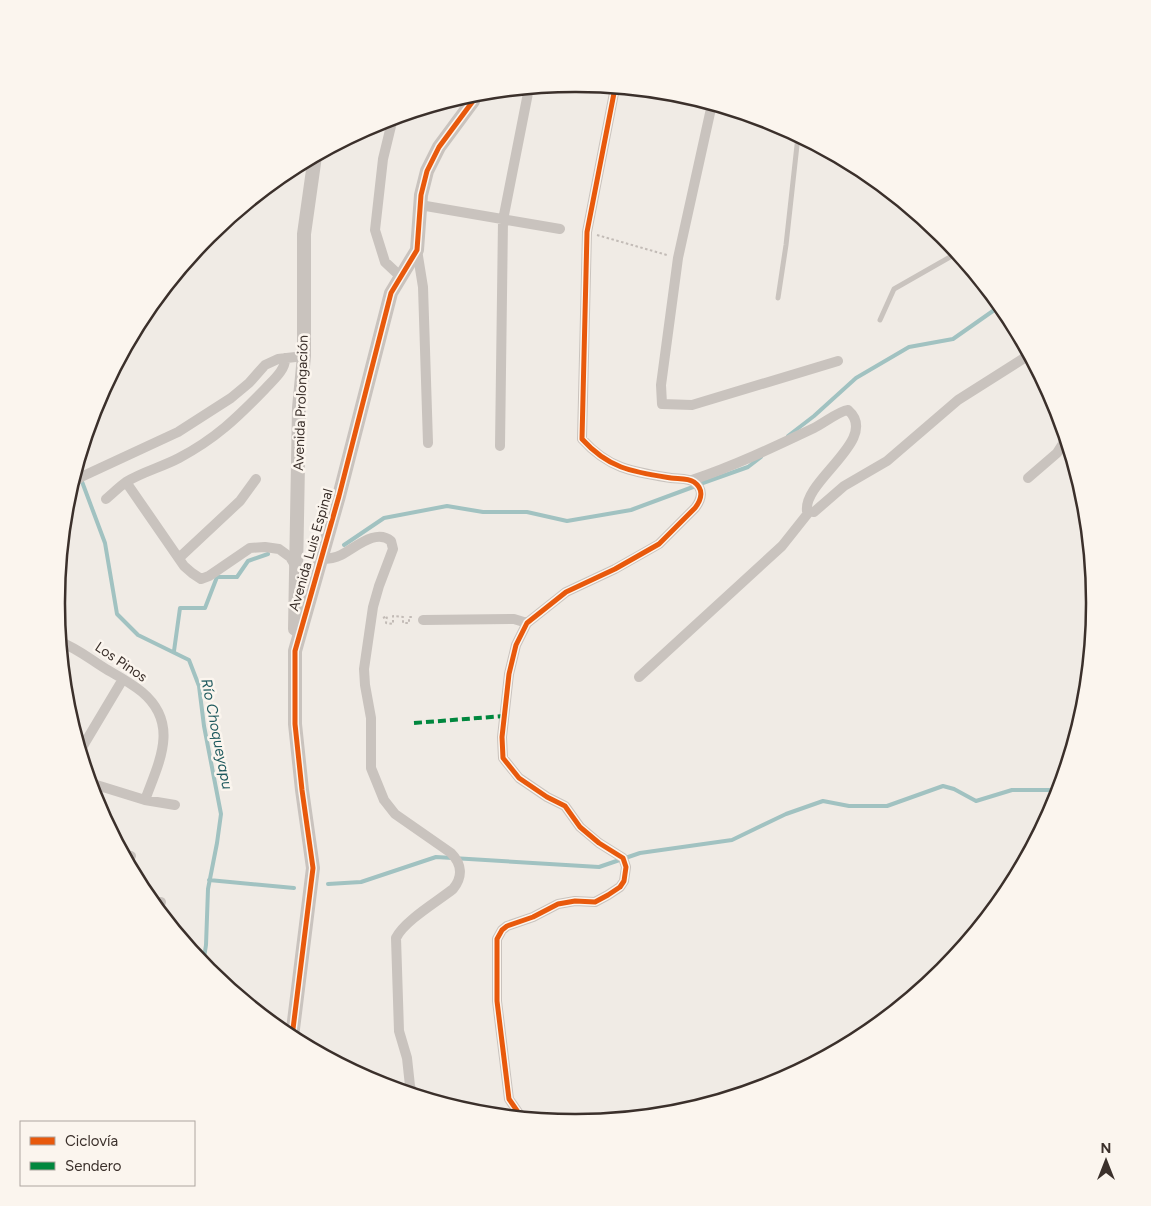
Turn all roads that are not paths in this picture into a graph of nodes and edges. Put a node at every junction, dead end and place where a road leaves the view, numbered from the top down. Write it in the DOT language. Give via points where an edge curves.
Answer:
graph roads {
  1 [pos="614,94"];
  2 [pos="528,95"];
  3 [pos="471,103"];
  4 [pos="711,111"];
  5 [pos="391,127"];
  6 [pos="797,143"];
  7 [pos="314,165"];
  8 [pos="420,205"];
  9 [pos="503,220"];
  10 [pos="560,228"];
  11 [pos="417,250"];
  12 [pos="950,257"];
  13 [pos="402,276"];
  14 [pos="778,298"];
  15 [pos="880,320"];
  16 [pos="304,356"];
  17 [pos="285,358"];
  18 [pos="1023,358"];
  19 [pos="838,361"];
  20 [pos="428,443"];
  21 [pos="500,446"];
  22 [pos="1061,446"];
  23 [pos="81,477"];
  24 [pos="1028,478"];
  25 [pos="256,479"];
  26 [pos="692,480"];
  27 [pos="126,482"];
  28 [pos="106,499"];
  29 [pos="809,512"];
  30 [pos="179,558"];
  31 [pos="321,559"];
  32 [pos="296,567"];
  33 [pos="423,620"];
  34 [pos="528,623"];
  35 [pos="67,645"];
  36 [pos="295,651"];
  37 [pos="639,677"];
  38 [pos="123,679"];
  39 [pos="85,743"];
  40 [pos="99,786"];
  41 [pos="145,800"];
  42 [pos="176,805"];
  43 [pos="293,1028"];
  44 [pos="410,1086"];
  45 [pos="517,1110"];
  1 -- 26 [label="street" via="587,232 582,439 609,463"];
  2 -- 9 [label="street"];
  3 -- 8 [label="street, Avenida Luis Espinal" via="439,147 427,171"];
  4 -- 19 [label="street" via="678,258 662,404 692,405"];
  5 -- 13 [label="street" via="383,159 375,230 385,262"];
  6 -- 14 [label="lane"];
  7 -- 16 [label="street, Avenida Prolongación" via="304,234"];
  8 -- 9 [label="street"];
  8 -- 11 [label="street, Avenida Luis Espinal"];
  9 -- 10 [label="street"];
  9 -- 21 [label="street"];
  11 -- 13 [label="street, Avenida Luis Espinal"];
  11 -- 20 [label="street" via="423,287"];
  12 -- 15 [label="lane" via="894,289"];
  13 -- 31 [label="street, Avenida Luis Espinal" via="392,293"];
  16 -- 17 [label="street"];
  16 -- 32 [label="street, Avenida Prolongación"];
  17 -- 23 [label="street" via="266,365 231,398 178,432"];
  17 -- 27 [label="street" via="277,376 227,427 178,459"];
  18 -- 29 [label="street" via="964,395 887,461 844,486 814,512"];
  22 -- 24 [label="street"];
  25 -- 30 [label="street" via="240,501"];
  26 -- 29 [label="street" via="756,455 848,410 856,422 854,438 818,484 808,503"];
  26 -- 34 [label="street" via="702,494 700,502 659,544 566,592"];
  27 -- 28 [label="street"];
  27 -- 30 [label="street"];
  29 -- 37 [label="street" via="782,546"];
  30 -- 32 [label="street" via="192,574 201,579 250,548 279,550 290,557"];
  31 -- 36 [label="street, Avenida Luis Espinal"];
  31 -- 44 [label="street" via="340,556 373,538 382,536 391,541 393,549 373,607 364,669 371,718 372,768 389,808 452,854 460,867 458,883 453,889 396,938 399,1031 407,1058"];
  32 -- 36 [label="street, Avenida Prolongación"];
  33 -- 34 [label="street" via="514,619"];
  34 -- 45 [label="street" via="516,645 508,674 503,758 519,778 565,806 580,827 623,858 626,876 620,887 600,900 558,904 507,926 497,939 497,1001 509,1099"];
  35 -- 38 [label="street, Los Pinos"];
  36 -- 43 [label="street, Avenida Luis Espinal" via="295,724 313,868"];
  38 -- 39 [label="street"];
  38 -- 41 [label="street, Los Pinos" via="142,692 162,719 162,752"];
  40 -- 41 [label="street"];
  41 -- 42 [label="street"];
}
